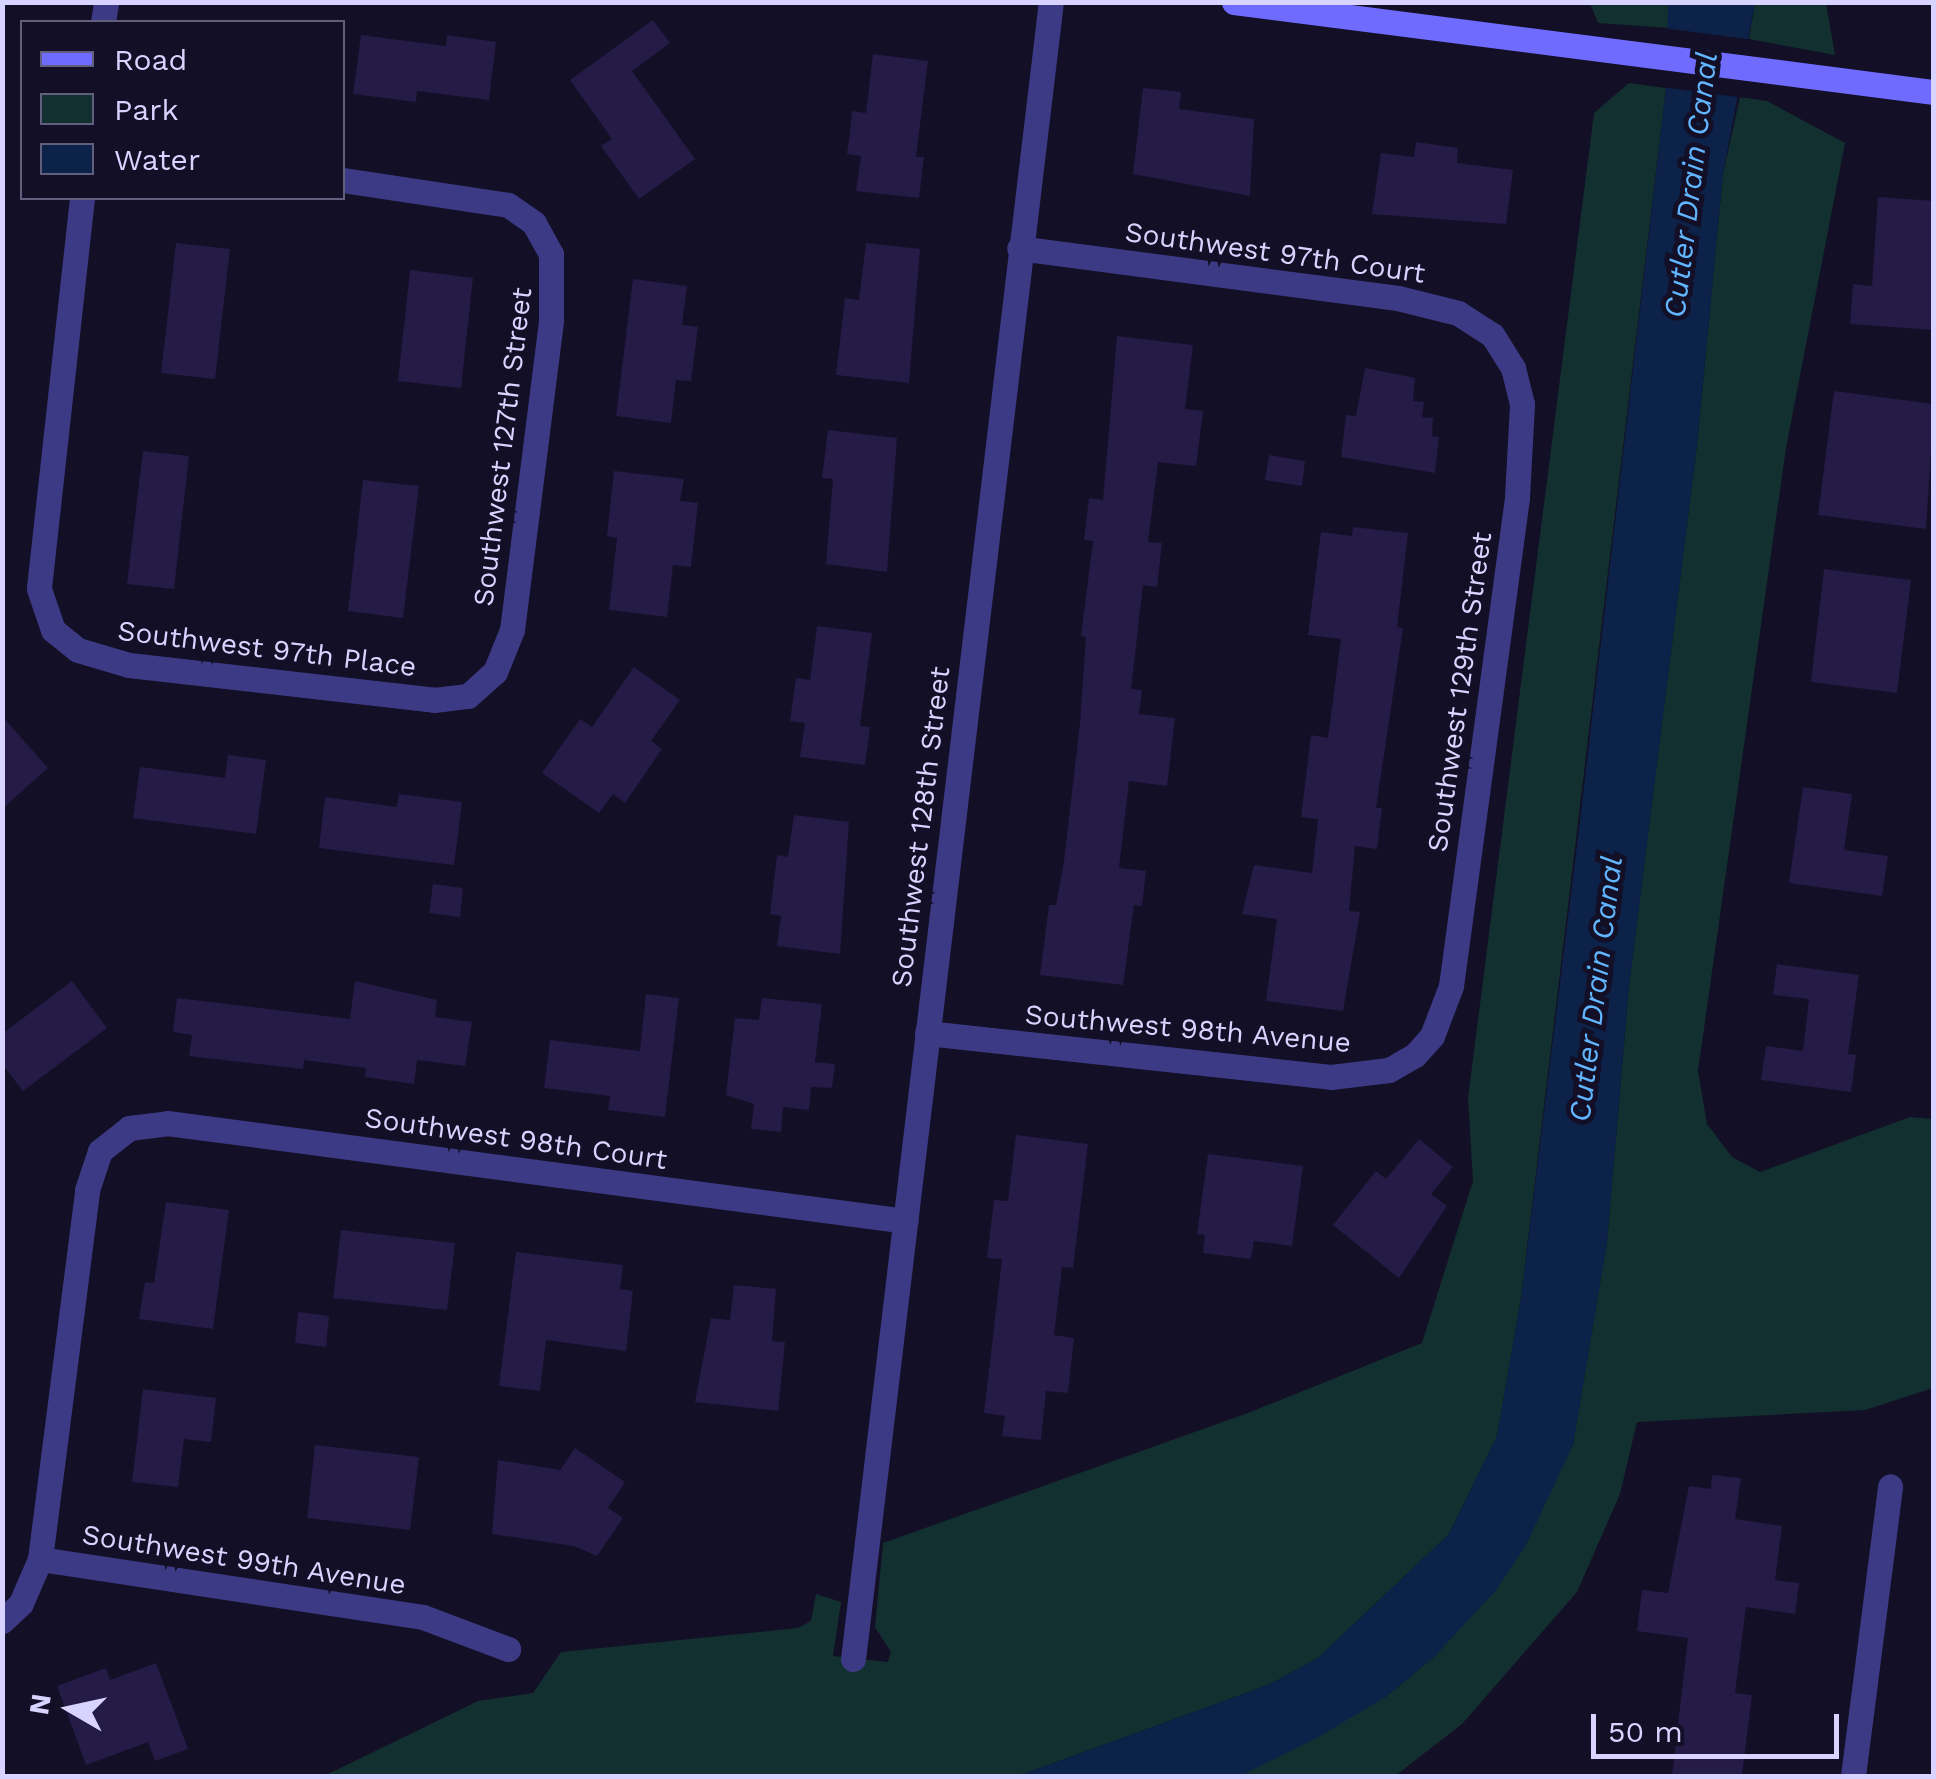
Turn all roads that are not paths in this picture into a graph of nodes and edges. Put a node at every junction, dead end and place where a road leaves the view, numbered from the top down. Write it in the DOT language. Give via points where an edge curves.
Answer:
graph roads {
  1 [pos="1052,2"];
  2 [pos="1234,2"];
  3 [pos="1934,92"];
  4 [pos="345,180"];
  5 [pos="82,200"];
  6 [pos="1019,248"];
  7 [pos="1508,353"];
  8 [pos="480,690"];
  9 [pos="927,1033"];
  10 [pos="1432,1036"];
  11 [pos="906,1221"];
  12 [pos="1890,1486"];
  13 [pos="40,1559"];
  14 [pos="2,1621"];
  15 [pos="508,1649"];
  16 [pos="852,1659"];
  17 [pos="1853,1776"];
  1 -- 6 [label="street, Southwest 128th Street"];
  2 -- 3 [label="street"];
  4 -- 8 [label="street, Southwest 127th Street" via="473,197 522,213 550,254 551,320 512,630"];
  5 -- 8 [label="street, Southwest 97th Place" via="39,589 53,630 78,650 130,665 434,700"];
  6 -- 7 [label="street, Southwest 97th Court" via="1398,298 1475,322"];
  6 -- 9 [label="street, Southwest 128th Street"];
  7 -- 10 [label="street, Southwest 129th Street" via="1522,404 1517,496 1451,986"];
  9 -- 10 [label="street, Southwest 98th Avenue" via="1331,1077 1389,1070"];
  9 -- 11 [label="street, Southwest 128th Street"];
  11 -- 13 [label="street, Southwest 98th Court" via="167,1123 119,1133 100,1152 88,1190"];
  11 -- 16 [label="street, Southwest 128th Street"];
  12 -- 17 [label="street"];
  13 -- 14 [label="street, Southwest 99th Avenue" via="22,1603"];
  13 -- 15 [label="street, Southwest 99th Avenue" via="422,1617"];
}
